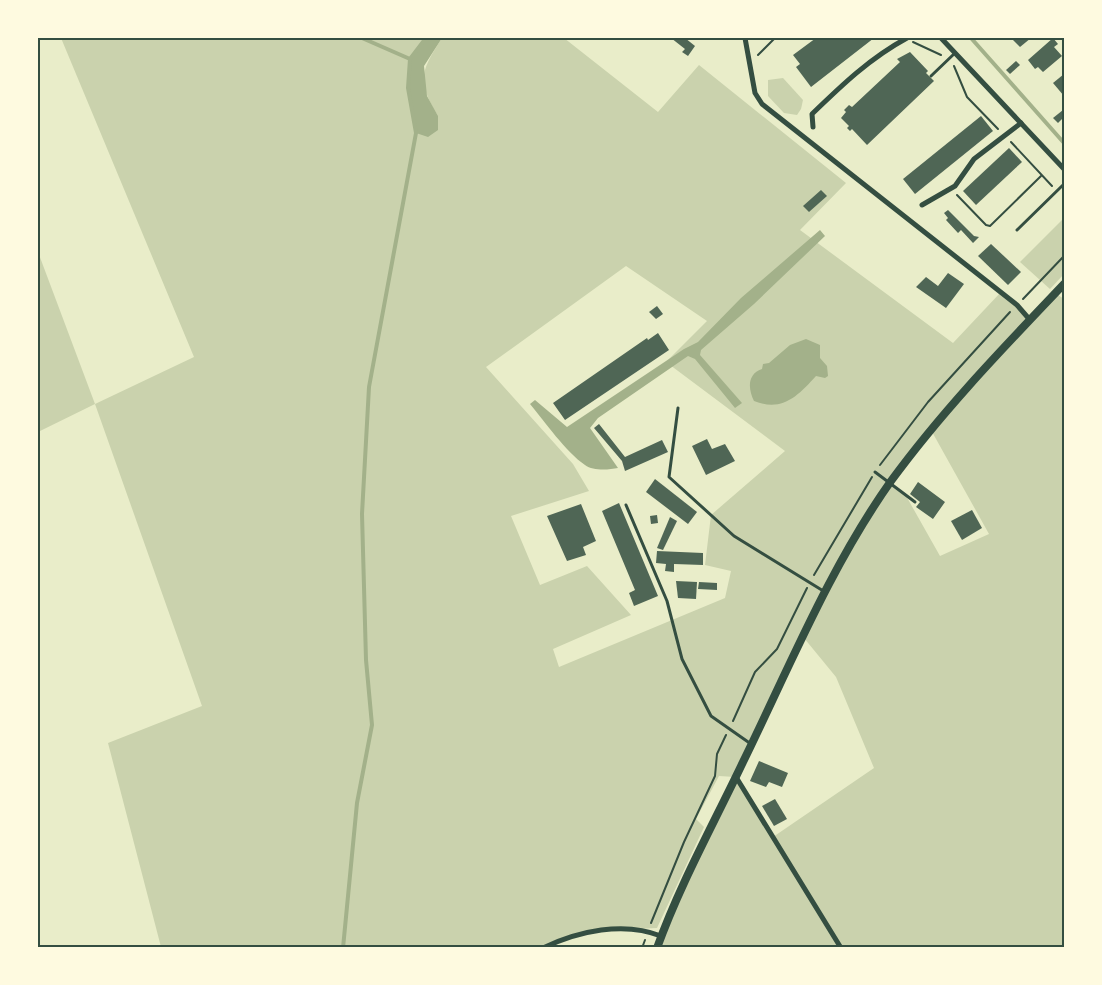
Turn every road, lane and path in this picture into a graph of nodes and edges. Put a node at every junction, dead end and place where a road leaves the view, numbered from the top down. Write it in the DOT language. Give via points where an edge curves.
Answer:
graph roads {
  1 [pos="745,38"];
  2 [pos="775,38"];
  3 [pos="907,38"];
  4 [pos="941,38"];
  5 [pos="955,53"];
  6 [pos="949,59"];
  7 [pos="750,64"];
  8 [pos="932,76"];
  9 [pos="1022,123"];
  10 [pos="813,127"];
  11 [pos="1006,137"];
  12 [pos="1065,169"];
  13 [pos="1042,176"];
  14 [pos="1065,184"];
  15 [pos="951,188"];
  16 [pos="1057,191"];
  17 [pos="922,205"];
  18 [pos="1017,230"];
  19 [pos="1065,284"];
  20 [pos="1030,320"];
  21 [pos="678,408"];
  22 [pos="875,472"];
  23 [pos="890,483"];
  24 [pos="915,502"];
  25 [pos="626,505"];
  26 [pos="826,593"];
  27 [pos="752,745"];
  28 [pos="736,777"];
  29 [pos="661,936"];
  30 [pos="543,948"];
  31 [pos="657,948"];
  32 [pos="841,948"];
  1 -- 7 [label="street"];
  2 -- 7 [label="path"];
  3 -- 6 [label="path"];
  3 -- 10 [label="street" via="855,73 812,114"];
  4 -- 5 [label="street"];
  5 -- 6 [label="lane"];
  5 -- 9 [label="street"];
  6 -- 8 [label="lane"];
  6 -- 11 [label="path" via="967,97"];
  7 -- 20 [label="street" via="755,93 762,104 1017,305"];
  9 -- 11 [label="street"];
  9 -- 12 [label="street"];
  11 -- 13 [label="path"];
  11 -- 15 [label="street" via="974,159"];
  13 -- 15 [label="path" via="990,226"];
  13 -- 16 [label="path"];
  14 -- 16 [label="lane"];
  15 -- 17 [label="street"];
  16 -- 18 [label="lane"];
  19 -- 20 [label="main road"];
  20 -- 23 [label="main road" via="942,414"];
  21 -- 26 [label="lane" via="669,477 734,536"];
  22 -- 23 [label="lane"];
  23 -- 24 [label="lane"];
  23 -- 26 [label="main road"];
  25 -- 27 [label="lane" via="667,601 682,659 711,716"];
  26 -- 27 [label="main road"];
  27 -- 28 [label="main road"];
  28 -- 29 [label="main road"];
  28 -- 32 [label="street"];
  29 -- 30 [label="street" via="626,929 593,931 568,936"];
  29 -- 31 [label="main road"];
}
